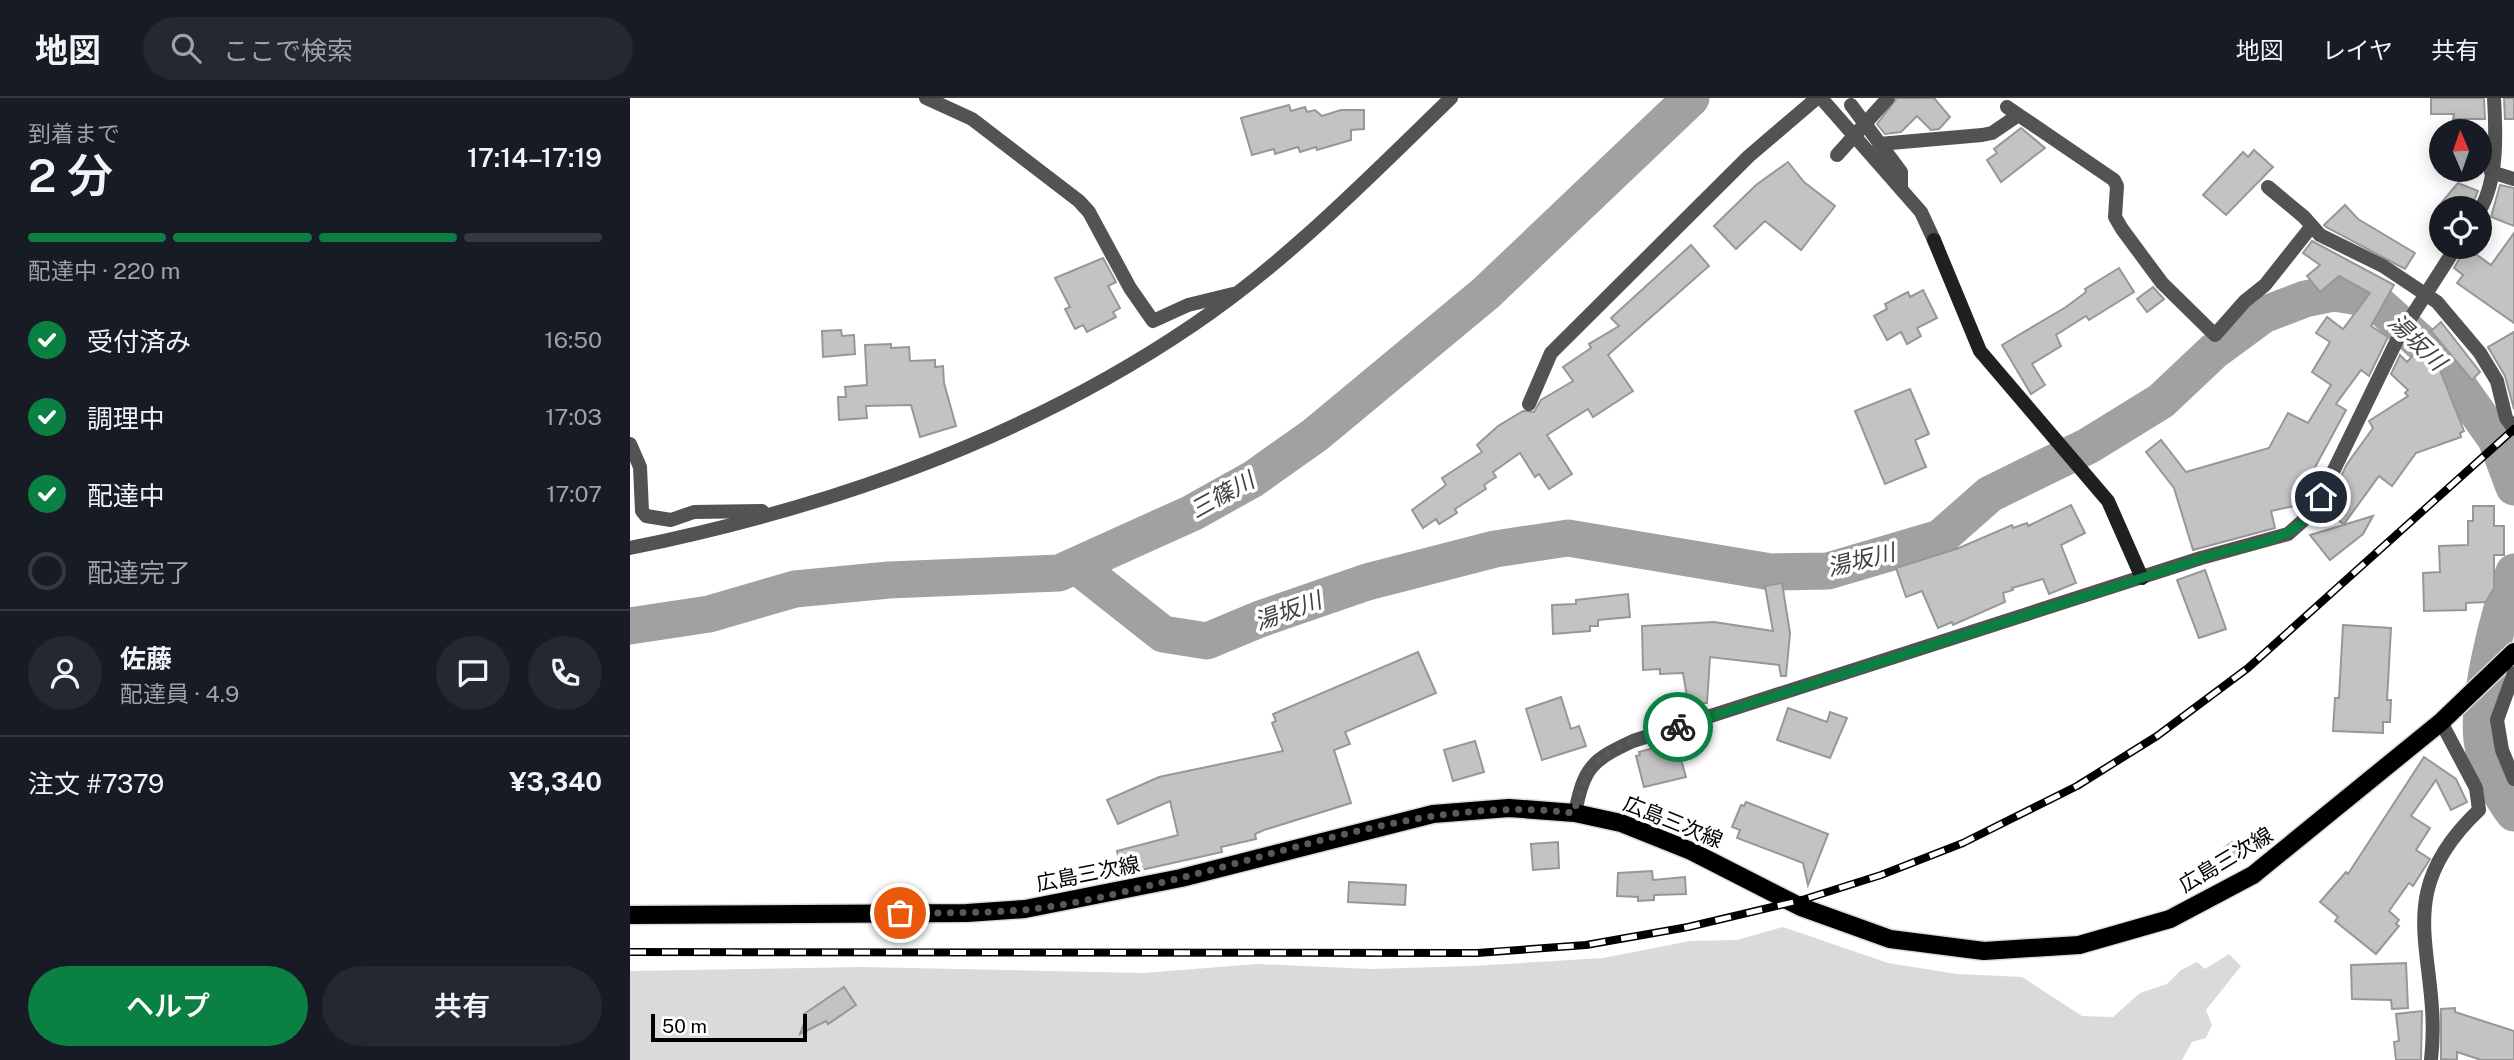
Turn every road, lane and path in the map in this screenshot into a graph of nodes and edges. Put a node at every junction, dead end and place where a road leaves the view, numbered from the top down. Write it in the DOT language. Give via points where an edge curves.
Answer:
graph roads {
  1 [pos="926,98"];
  2 [pos="1451,98"];
  3 [pos="1819,98"];
  4 [pos="1888,98"];
  5 [pos="2494,98"];
  6 [pos="1851,105"];
  7 [pos="1864,124"];
  8 [pos="1854,136"];
  9 [pos="1879,144"];
  10 [pos="1837,155"];
  11 [pos="2492,166"];
  12 [pos="2492,172"];
  13 [pos="2514,179"];
  14 [pos="2267,187"];
  15 [pos="1901,188"];
  16 [pos="2311,227"];
  17 [pos="2448,259"];
  18 [pos="2425,291"];
  19 [pos="1234,294"];
  20 [pos="1153,321"];
  21 [pos="1138,330"];
  22 [pos="1529,404"];
  23 [pos="2514,429"];
  24 [pos="630,444"];
  25 [pos="775,512"];
  26 [pos="630,548"];
  27 [pos="2142,578"];
  28 [pos="2514,652"];
  29 [pos="2514,680"];
  30 [pos="2441,722"];
  31 [pos="2514,779"];
  32 [pos="1574,813"];
  33 [pos="630,915"];
  34 [pos="2431,1060"];
  1 -- 20 [label="street" via="972,119 1079,201"];
  2 -- 19 [label="street" via="1343,203"];
  3 -- 8 [label="street"];
  3 -- 22 [label="street" via="1749,156 1551,353"];
  4 -- 7 [label="street"];
  5 -- 11 [label="street"];
  6 -- 7 [label="street"];
  7 -- 8 [label="street"];
  7 -- 9 [label="street"];
  8 -- 10 [label="street"];
  8 -- 15 [label="street"];
  9 -- 15 [label="street" via="1901,172"];
  9 -- 16 [label="street" via="1992,133 2012,112 2114,180 2115,217 2122,229 2162,284 2215,335 2265,285"];
  12 -- 13 [label="street"];
  14 -- 16 [label="street"];
  15 -- 27 [label="street" via="1921,212 1979,351 2108,501"];
  16 -- 18 [label="street"];
  17 -- 18 [label="street"];
  18 -- 23 [label="street" via="2480,353 2497,381 2506,418"];
  18 -- 27 [label="street" via="2310,518 2288,534"];
  19 -- 20 [label="street" via="1188,305"];
  19 -- 25 [label="street" via="1194,325 1069,400 955,453"];
  20 -- 21 [label="street"];
  24 -- 25 [label="street" via="640,467 646,516 671,520 694,512"];
  25 -- 26 [label="street"];
  27 -- 32 [label="street" via="1633,741 1595,763 1580,785"];
  28 -- 30 [label="main road, 広島三次線"];
  29 -- 31 [label="street" via="2497,720 2502,750"];
  30 -- 32 [label="main road, 広島三次線" via="2291,847 2213,899 2125,934 2032,950 1937,947 1845,925 1657,835"];
  30 -- 34 [label="street" via="2476,788 2479,810 2449,843 2424,901 2423,939 2433,1012"];
  32 -- 33 [label="main road, 広島三次線" via="1509,808 1433,814 1168,881 1025,909"];
}
